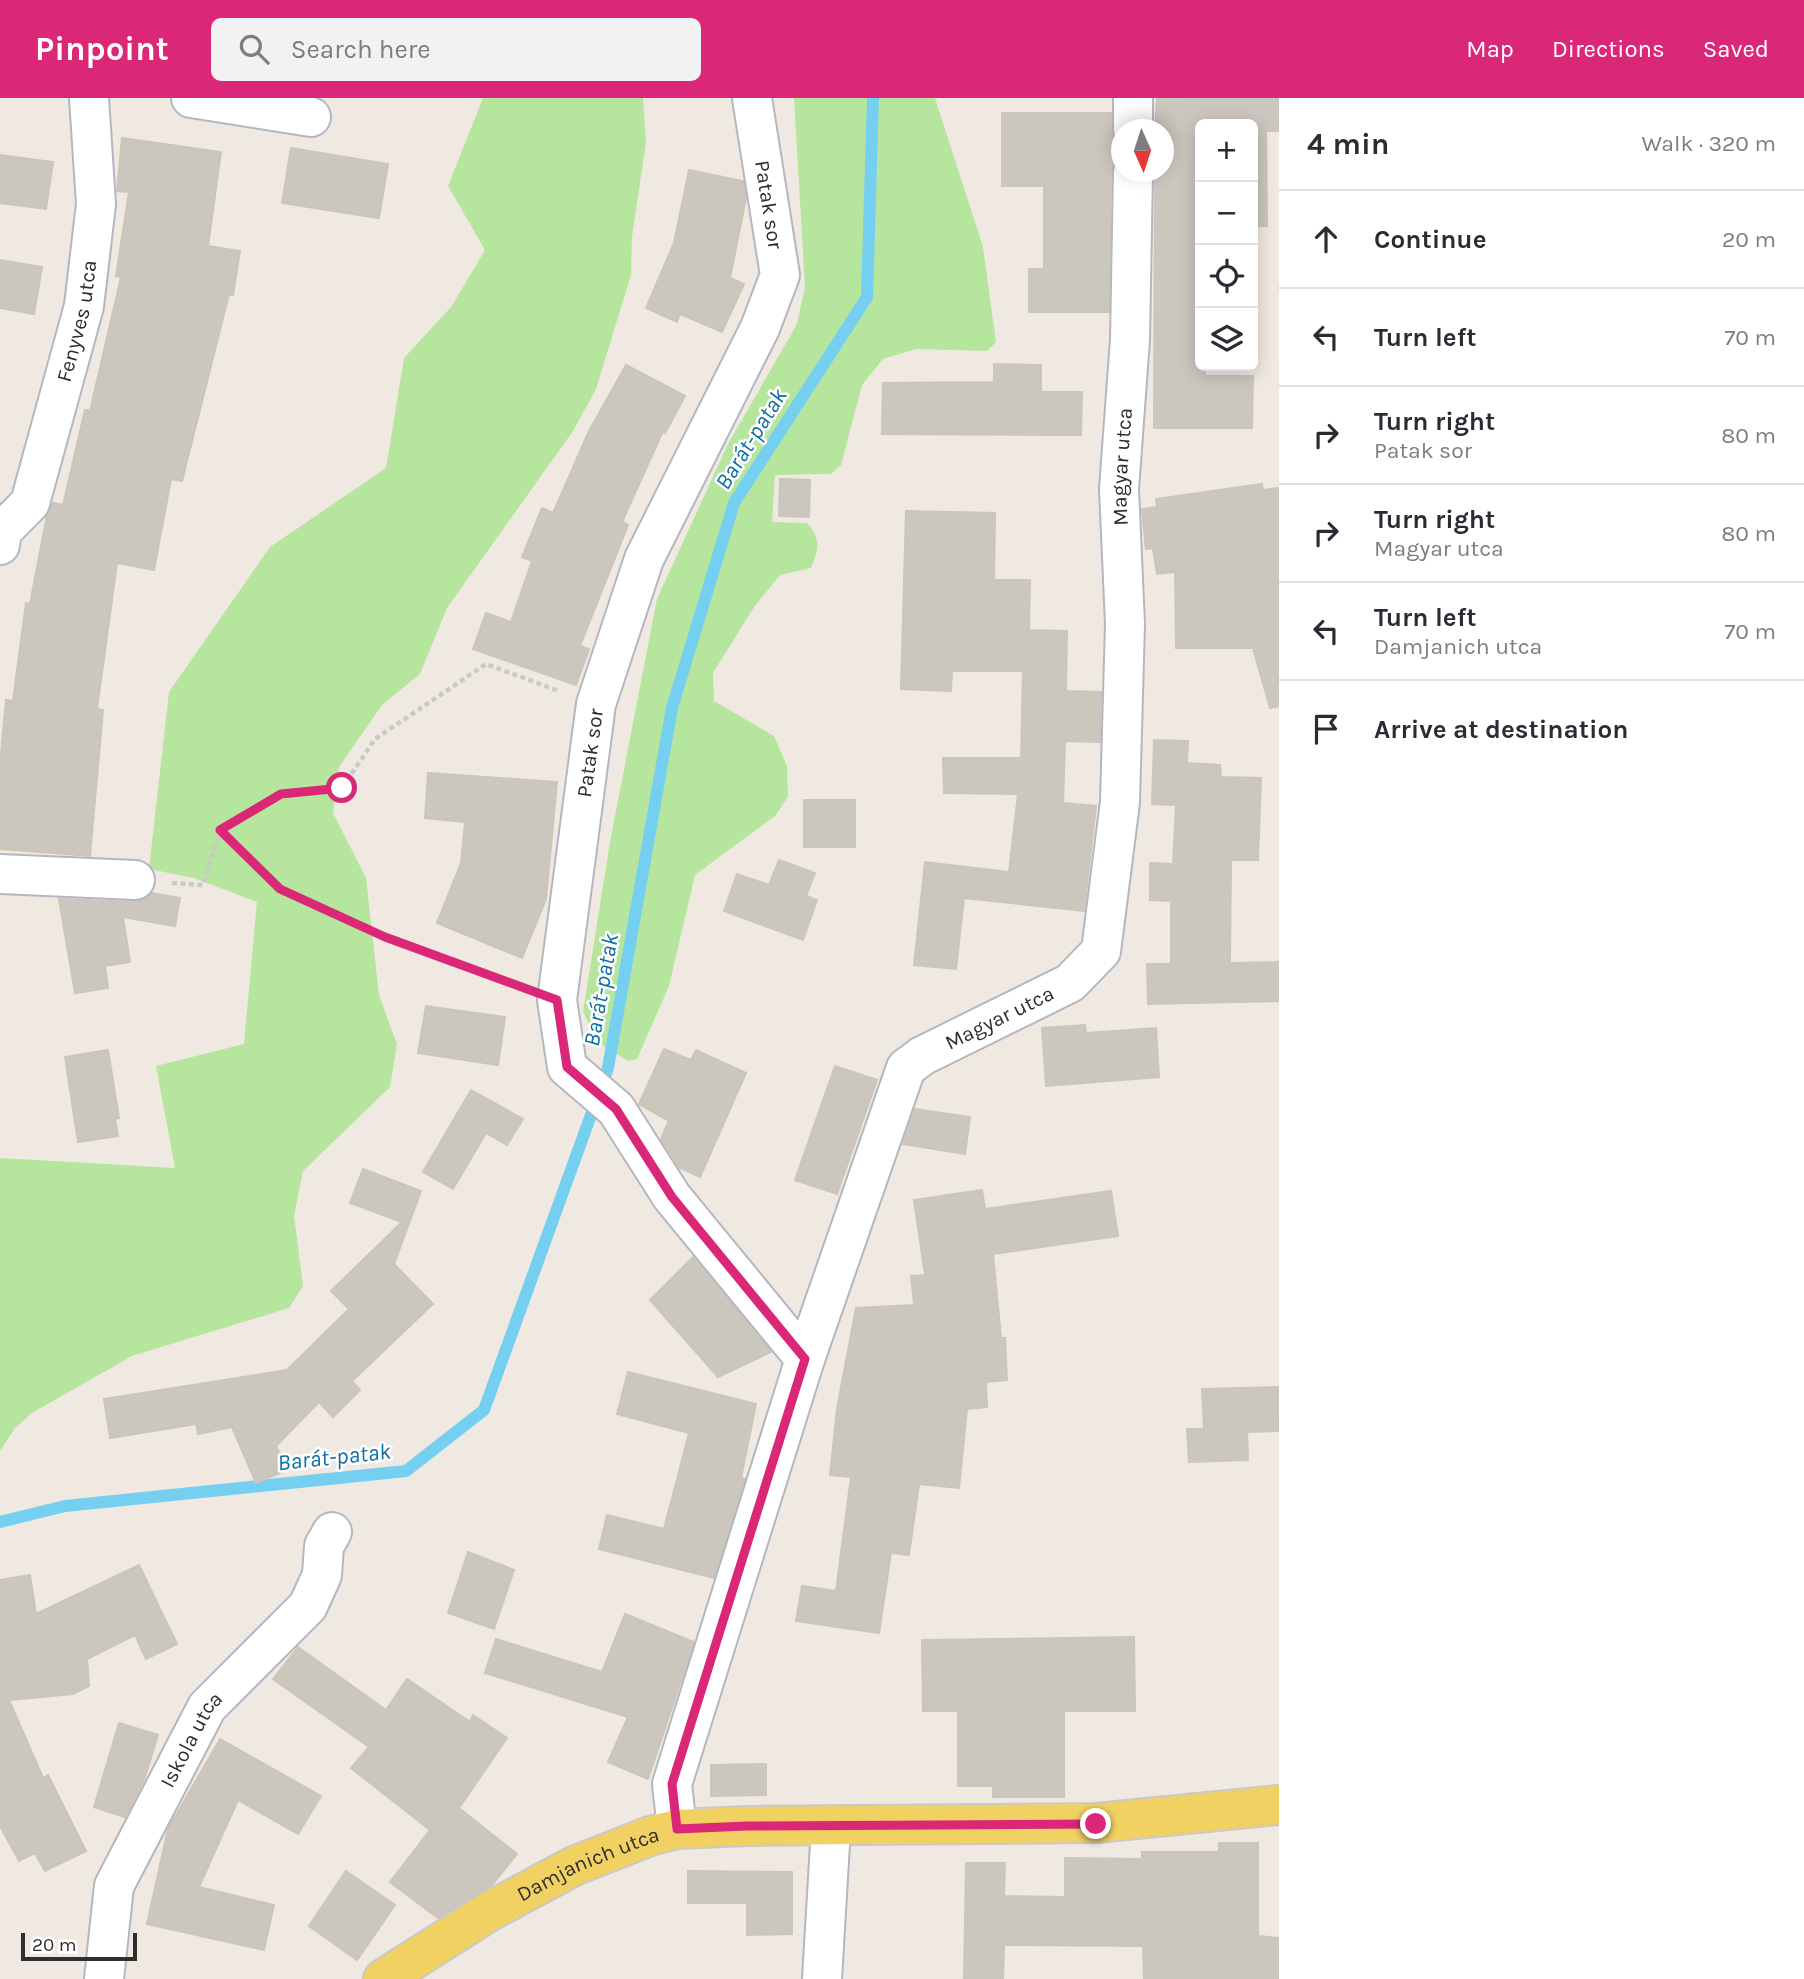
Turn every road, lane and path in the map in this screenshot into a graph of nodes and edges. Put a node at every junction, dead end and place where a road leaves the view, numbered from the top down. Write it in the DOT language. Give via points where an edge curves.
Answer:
graph roads {
  1 [pos="89,98"];
  2 [pos="191,98"];
  3 [pos="752,98"];
  4 [pos="1133,98"];
  5 [pos="311,117"];
  6 [pos="1133,119"];
  7 [pos="1133,182"];
  8 [pos="1,536"];
  9 [pos="596,704"];
  10 [pos="220,830"];
  11 [pos="0,874"];
  12 [pos="135,880"];
  13 [pos="203,886"];
  14 [pos="557,1000"];
  15 [pos="805,1359"];
  16 [pos="332,1532"];
  17 [pos="1279,1805"];
  18 [pos="831,1827"];
  19 [pos="677,1829"];
  20 [pos="104,1979"];
  21 [pos="383,1979"];
  22 [pos="822,1979"];
  1 -- 8 [label="street, Fenyves utca" via="96,204 84,306 30,503"];
  2 -- 5 [label="street"];
  3 -- 9 [label="street, Patak sor" via="780,275 761,328 644,559"];
  4 -- 6 [label="street"];
  7 -- 15 [label="street, Magyar utca" via="1130,340 1119,489 1125,624 1121,802 1101,951 1070,983 906,1068"];
  9 -- 10 [label="path" via="486,664 375,738 342,788 281,794"];
  9 -- 14 [label="street, Patak sor"];
  10 -- 13 [label="path"];
  10 -- 14 [label="path" via="280,889 385,937"];
  11 -- 12 [label="street"];
  14 -- 15 [label="street, Patak sor" via="567,1067 616,1109 672,1197"];
  15 -- 19 [label="street, Magyar utca" via="672,1784"];
  16 -- 20 [label="street, Iskola utca" via="309,1606 207,1707 114,1886"];
  17 -- 18 [label="main road, Damjanich utca" via="1096,1824"];
  18 -- 19 [label="main road, Damjanich utca"];
  18 -- 22 [label="street"];
  19 -- 21 [label="main road, Damjanich utca" via="573,1866 490,1911"];
}
